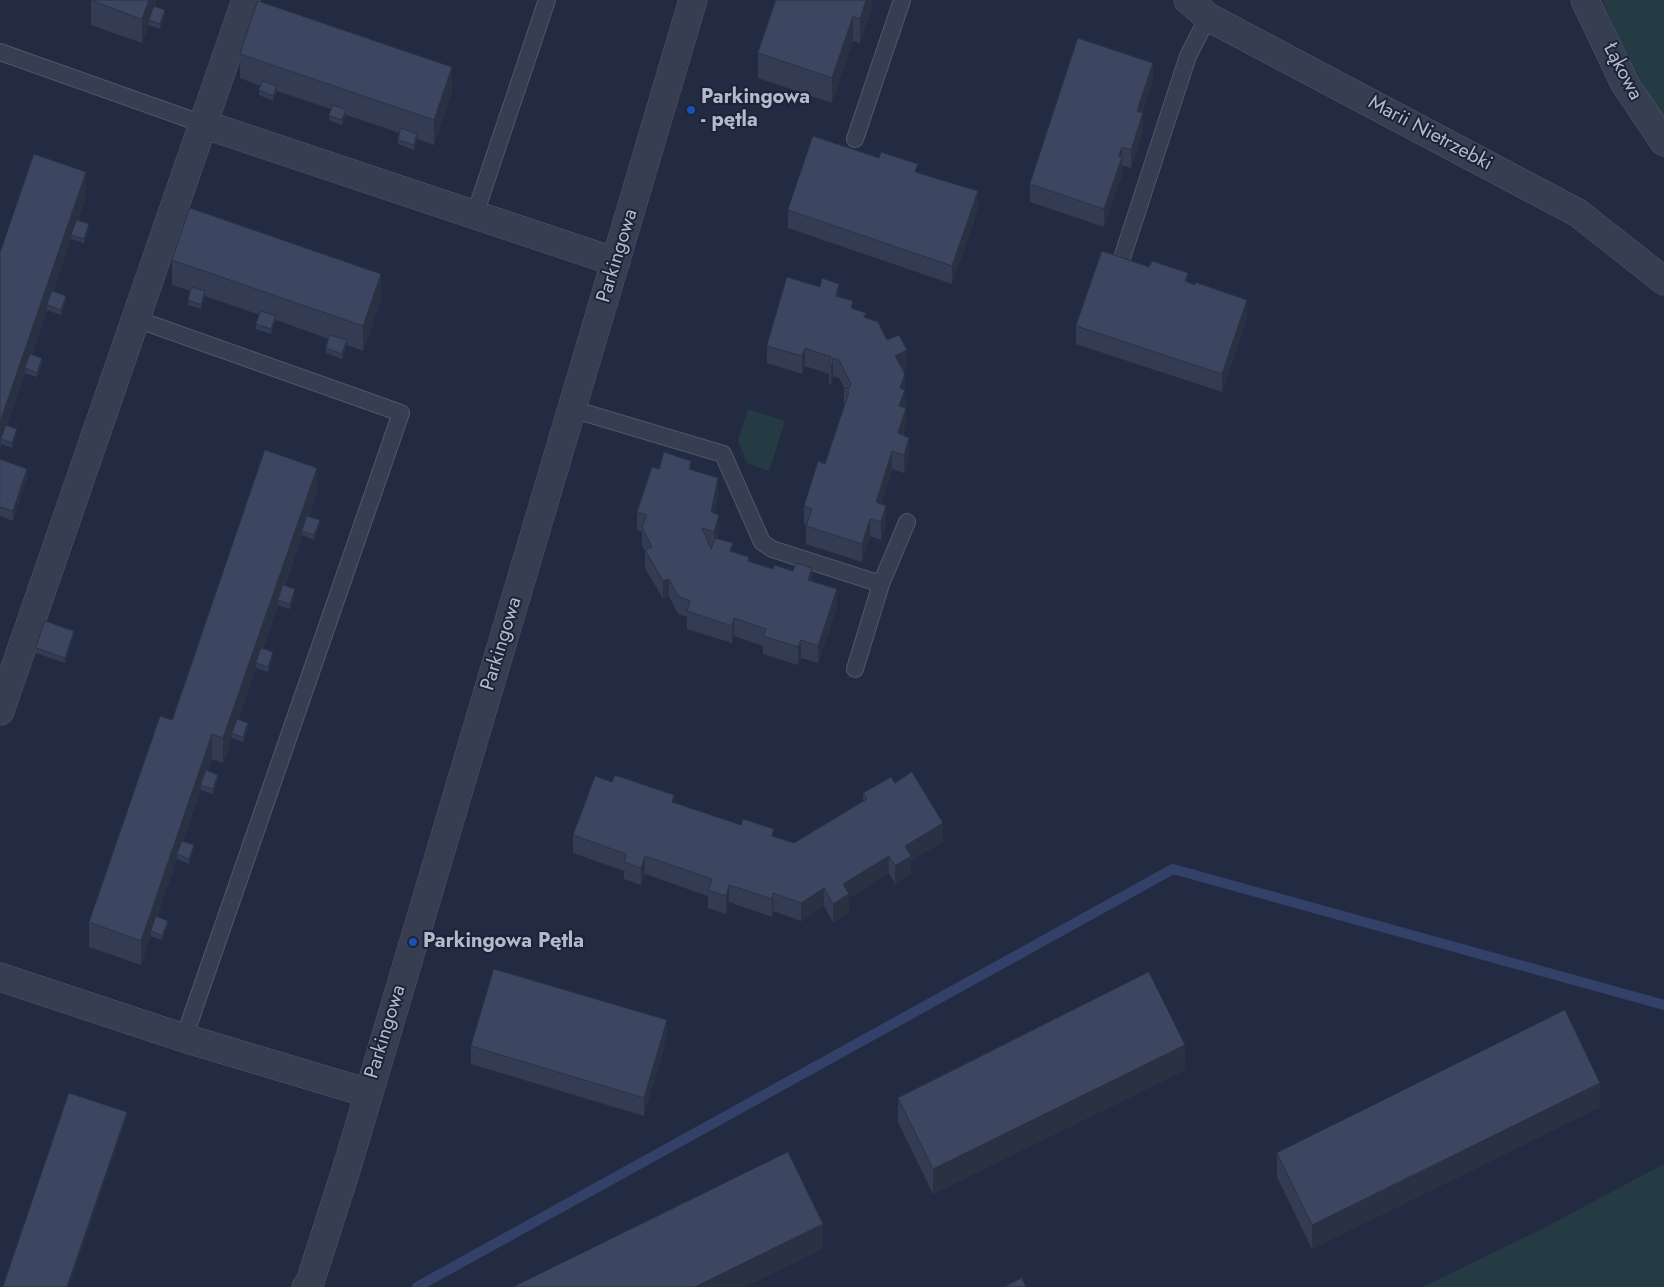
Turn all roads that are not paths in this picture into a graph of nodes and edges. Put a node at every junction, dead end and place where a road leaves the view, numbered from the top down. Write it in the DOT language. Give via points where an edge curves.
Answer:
graph roads {
  1 [pos="246,0"];
  2 [pos="547,0"];
  3 [pos="693,0"];
  4 [pos="902,0"];
  5 [pos="1585,0"];
  6 [pos="1198,8"];
  7 [pos="0,52"];
  8 [pos="204,124"];
  9 [pos="855,139"];
  10 [pos="1664,142"];
  11 [pos="475,214"];
  12 [pos="1122,258"];
  13 [pos="616,262"];
  14 [pos="1664,281"];
  15 [pos="136,319"];
  16 [pos="572,409"];
  17 [pos="907,522"];
  18 [pos="881,584"];
  19 [pos="855,669"];
  20 [pos="0,711"];
  21 [pos="0,976"];
  22 [pos="184,1038"];
  23 [pos="368,1092"];
  24 [pos="306,1287"];
  1 -- 8 [label="street"];
  2 -- 11 [label="lane"];
  3 -- 13 [label="street, Parkingowa"];
  4 -- 9 [label="lane"];
  5 -- 10 [label="street, Łąkowa" via="1625,84"];
  6 -- 12 [label="lane" via="1188,56"];
  6 -- 14 [label="street, Marii Nietrzebki" via="1578,213"];
  7 -- 8 [label="lane"];
  8 -- 11 [label="street"];
  8 -- 15 [label="street"];
  11 -- 13 [label="street"];
  13 -- 16 [label="street, Parkingowa"];
  15 -- 20 [label="street"];
  15 -- 22 [label="lane" via="402,413"];
  16 -- 18 [label="lane" via="723,454 762,542 772,549"];
  16 -- 23 [label="street, Parkingowa"];
  17 -- 18 [label="lane"];
  18 -- 19 [label="lane"];
  21 -- 22 [label="street"];
  22 -- 23 [label="street"];
  23 -- 24 [label="street, Parkingowa" via="347,1167"];
}
